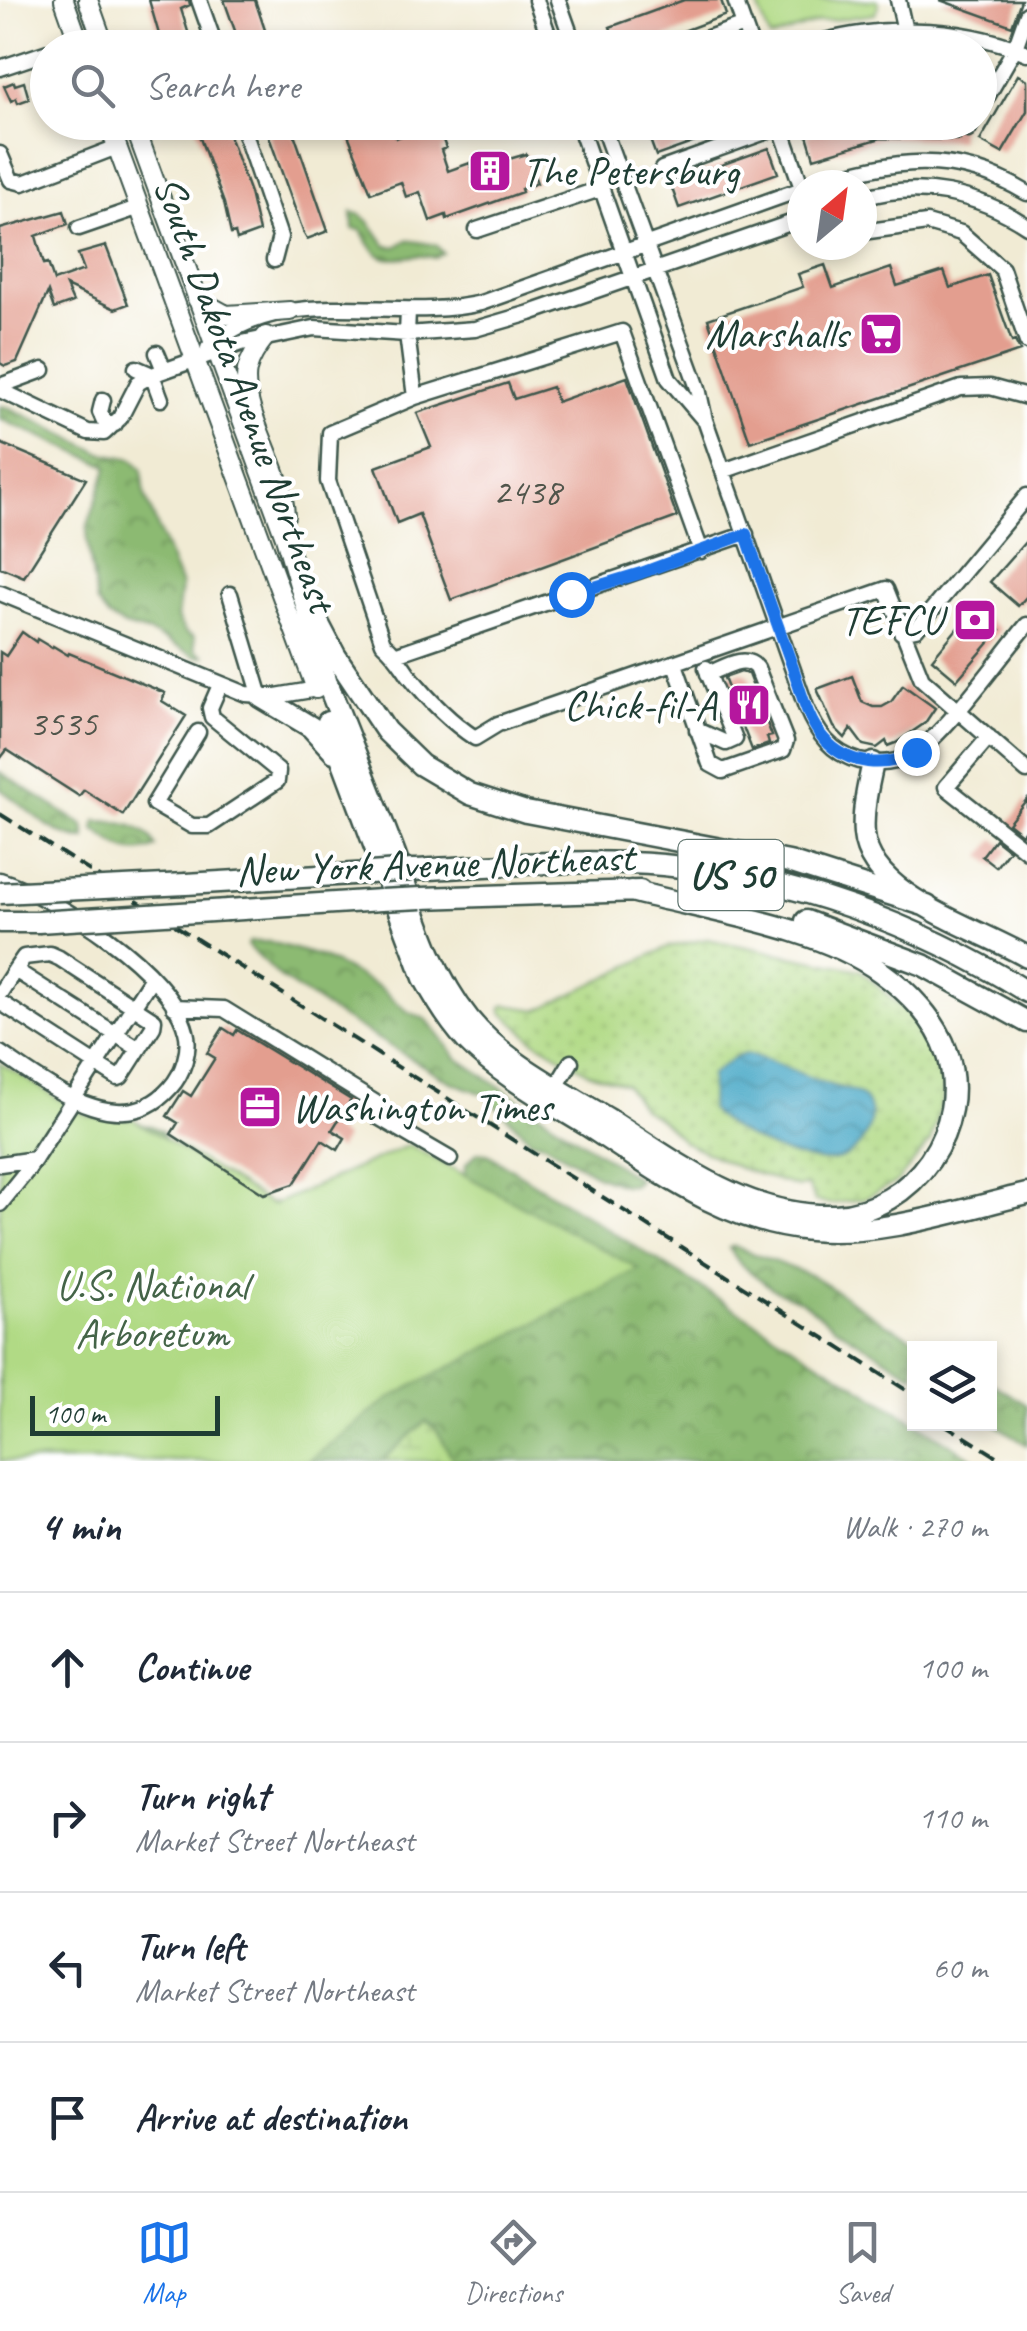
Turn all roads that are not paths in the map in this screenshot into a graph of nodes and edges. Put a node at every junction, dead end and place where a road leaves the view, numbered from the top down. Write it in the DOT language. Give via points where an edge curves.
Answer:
graph roads {
  1 [pos="64,0"];
  2 [pos="88,0"];
  3 [pos="200,0"];
  4 [pos="536,0"];
  5 [pos="558,0"];
  6 [pos="735,0"];
  7 [pos="898,0"];
  8 [pos="1027,14"];
  9 [pos="744,25"];
  10 [pos="75,30"];
  11 [pos="99,30"];
  12 [pos="210,30"];
  13 [pos="547,30"];
  14 [pos="568,30"];
  15 [pos="730,30"];
  16 [pos="746,30"];
  17 [pos="905,30"];
  18 [pos="1021,51"];
  19 [pos="30,58"];
  20 [pos="0,68"];
  21 [pos="997,83"];
  22 [pos="116,140"];
  23 [pos="140,140"];
  24 [pos="247,140"];
  25 [pos="584,140"];
  26 [pos="608,140"];
  27 [pos="741,140"];
  28 [pos="788,140"];
  29 [pos="118,146"];
  30 [pos="0,154"];
  31 [pos="662,169"];
  32 [pos="797,170"];
  33 [pos="861,170"];
  34 [pos="1025,187"];
  35 [pos="600,189"];
  36 [pos="787,194"];
  37 [pos="877,195"];
  38 [pos="140,208"];
  39 [pos="787,224"];
  40 [pos="1027,226"];
  41 [pos="79,228"];
  42 [pos="476,230"];
  43 [pos="877,230"];
  44 [pos="646,246"];
  45 [pos="624,254"];
  46 [pos="274,260"];
  47 [pos="655,270"];
  48 [pos="632,278"];
  49 [pos="197,298"];
  50 [pos="408,311"];
  51 [pos="290,312"];
  52 [pos="407,334"];
  53 [pos="266,336"];
  54 [pos="1027,342"];
  55 [pos="215,348"];
  56 [pos="157,353"];
  57 [pos="195,360"];
  58 [pos="136,368"];
  59 [pos="43,370"];
  60 [pos="158,372"];
  61 [pos="7,388"];
  62 [pos="1027,395"];
  63 [pos="415,397"];
  64 [pos="162,399"];
  65 [pos="103,400"];
  66 [pos="705,420"];
  67 [pos="115,424"];
  68 [pos="723,471"];
  69 [pos="1027,496"];
  70 [pos="746,534"];
  71 [pos="285,536"];
  72 [pos="701,551"];
  73 [pos="0,593"];
  74 [pos="230,594"];
  75 [pos="303,594"];
  76 [pos="1027,625"];
  77 [pos="778,627"];
  78 [pos="902,632"];
  79 [pos="397,654"];
  80 [pos="700,654"];
  81 [pos="675,664"];
  82 [pos="708,674"];
  83 [pos="220,685"];
  84 [pos="322,688"];
  85 [pos="261,696"];
  86 [pos="956,710"];
  87 [pos="697,730"];
  88 [pos="386,731"];
  89 [pos="198,732"];
  90 [pos="988,736"];
  91 [pos="343,762"];
  92 [pos="873,763"];
  93 [pos="1027,772"];
  94 [pos="1027,851"];
  95 [pos="0,880"];
  96 [pos="631,891"];
  97 [pos="0,893"];
  98 [pos="927,906"];
  99 [pos="0,922"];
  100 [pos="1027,957"];
  101 [pos="15,970"];
  102 [pos="151,979"];
  103 [pos="1027,992"];
  104 [pos="0,993"];
  105 [pos="0,1002"];
  106 [pos="134,1006"];
  107 [pos="174,1007"];
  108 [pos="1027,1022"];
  109 [pos="115,1034"];
  110 [pos="139,1049"];
  111 [pos="0,1054"];
  112 [pos="571,1062"];
  113 [pos="96,1064"];
  114 [pos="556,1086"];
  115 [pos="72,1100"];
  116 [pos="34,1159"];
  117 [pos="450,1159"];
  118 [pos="0,1164"];
  119 [pos="1027,1194"];
  120 [pos="0,1204"];
  1 -- 10 [label="main road"];
  2 -- 11 [label="main road"];
  3 -- 12 [label="street"];
  4 -- 13 [label="street"];
  5 -- 14 [label="street"];
  6 -- 9 [label="street"];
  7 -- 17 [label="street"];
  8 -- 18 [label="street"];
  9 -- 15 [label="street"];
  9 -- 16 [label="street"];
  18 -- 21 [label="street"];
  19 -- 20 [label="street"];
  22 -- 29 [label="main road, South Dakota Avenue Northeast"];
  23 -- 49 [label="main road, South Dakota Avenue Northeast"];
  24 -- 46 [label="street" via="280,237"];
  25 -- 35 [label="street"];
  26 -- 44 [label="street"];
  27 -- 31 [label="street"];
  28 -- 32 [label="street"];
  29 -- 30 [label="street" via="23,183 11,180"];
  29 -- 38 [label="main road, South Dakota Avenue Northeast"];
  33 -- 34 [label="street" via="921,162"];
  35 -- 42 [label="street"];
  35 -- 45 [label="street"];
  36 -- 44 [label="street"];
  37 -- 40 [label="street" via="946,193 989,204"];
  38 -- 41 [label="street"];
  38 -- 57 [label="main road, South Dakota Avenue Northeast"];
  39 -- 47 [label="street"];
  43 -- 54 [label="street" via="927,223 969,240 1002,269"];
  44 -- 45 [label="street"];
  44 -- 47 [label="street"];
  45 -- 48 [label="street"];
  45 -- 50 [label="street" via="481,303"];
  47 -- 48 [label="street"];
  47 -- 66 [label="street"];
  48 -- 52 [label="street" via="492,325"];
  48 -- 66 [label="street" via="669,379"];
  49 -- 51 [label="main road" via="226,315"];
  49 -- 55 [label="main road, South Dakota Avenue Northeast"];
  50 -- 51 [label="street" via="339,306"];
  50 -- 52 [label="street"];
  51 -- 55 [label="street" via="224,333"];
  52 -- 53 [label="street" via="314,328"];
  52 -- 63 [label="street"];
  53 -- 55 [label="street"];
  53 -- 71 [label="main road" via="248,364 246,387 281,486"];
  55 -- 57 [label="street"];
  55 -- 71 [label="main road, South Dakota Avenue Northeast"];
  56 -- 60 [label="street"];
  57 -- 60 [label="street"];
  57 -- 84 [label="main road, South Dakota Avenue Northeast"];
  58 -- 60 [label="street"];
  59 -- 61 [label="street"];
  60 -- 64 [label="street"];
  60 -- 67 [label="street" via="138,383"];
  61 -- 67 [label="street" via="88,432 104,433"];
  62 -- 68 [label="street" via="961,388"];
  63 -- 72 [label="street" via="622,332"];
  63 -- 79 [label="street" via="330,433 328,482 383,643"];
  65 -- 67 [label="street" via="104,421"];
  66 -- 68 [label="street"];
  68 -- 70 [label="street"];
  69 -- 78 [label="street" via="916,629"];
  70 -- 72 [label="street"];
  70 -- 77 [label="street"];
  71 -- 75 [label="main road, South Dakota Avenue Northeast"];
  72 -- 79 [label="street"];
  73 -- 83 [label="street"];
  74 -- 85 [label="street"];
  75 -- 84 [label="main road, South Dakota Avenue Northeast"];
  75 -- 88 [label="highway"];
  76 -- 86 [label="street"];
  77 -- 78 [label="street" via="886,589"];
  77 -- 80 [label="street"];
  77 -- 92 [label="street" via="816,729 841,754"];
  78 -- 86 [label="street" via="919,675"];
  79 -- 81 [label="street" via="431,701 475,738 498,724"];
  80 -- 81 [label="street"];
  80 -- 82 [label="street"];
  81 -- 87 [label="street"];
  82 -- 87 [label="street" via="735,739 726,743"];
  82 -- 87 [label="street" via="752,662 786,741 783,750 723,771 710,764"];
  83 -- 85 [label="street"];
  83 -- 89 [label="street" via="212,717 278,771 277,781 209,826 192,826 154,804"];
  84 -- 85 [label="street"];
  84 -- 88 [label="highway" via="345,694"];
  84 -- 91 [label="highway"];
  84 -- 114 [label="highway" via="442,979 485,1036"];
  85 -- 91 [label="highway" via="311,727"];
  86 -- 90 [label="street"];
  86 -- 92 [label="street" via="916,752"];
  88 -- 98 [label="highway" via="432,773 498,805 770,858"];
  90 -- 93 [label="street"];
  90 -- 94 [label="street" via="946,787"];
  91 -- 119 [label="highway" via="417,963 451,1022 504,1072 690,1190 757,1220 828,1231 878,1228"];
  92 -- 98 [label="highway" via="864,826 868,850 888,882"];
  95 -- 102 [label="street" via="84,921"];
  96 -- 99 [label="highway, New York Avenue Northeast / US 50, bridge"];
  96 -- 108 [label="highway, New York Avenue Northeast / US 50" via="716,899 831,929 922,965"];
  96 -- 114 [label="highway" via="802,934 881,972 921,1008 946,1049 952,1092 946,1131 928,1164 891,1197 849,1214 801,1213 723,1190"];
  97 -- 103 [label="highway, New York Avenue Northeast / US 50, bridge" via="576,863 706,870 858,911"];
  98 -- 100 [label="highway"];
  101 -- 104 [label="street"];
  101 -- 106 [label="street" via="24,957 50,954"];
  101 -- 109 [label="street"];
  102 -- 106 [label="street"];
  102 -- 107 [label="street"];
  105 -- 113 [label="street"];
  106 -- 109 [label="street"];
  106 -- 110 [label="street" via="154,1020"];
  107 -- 115 [label="street" via="188,1044 169,1090 131,1109"];
  107 -- 117 [label="street" via="224,1009"];
  109 -- 110 [label="street"];
  109 -- 113 [label="street"];
  110 -- 113 [label="street" via="121,1077"];
  111 -- 115 [label="street"];
  112 -- 114 [label="street"];
  113 -- 115 [label="street"];
  115 -- 116 [label="street"];
  116 -- 118 [label="street"];
  116 -- 120 [label="street"];
}
